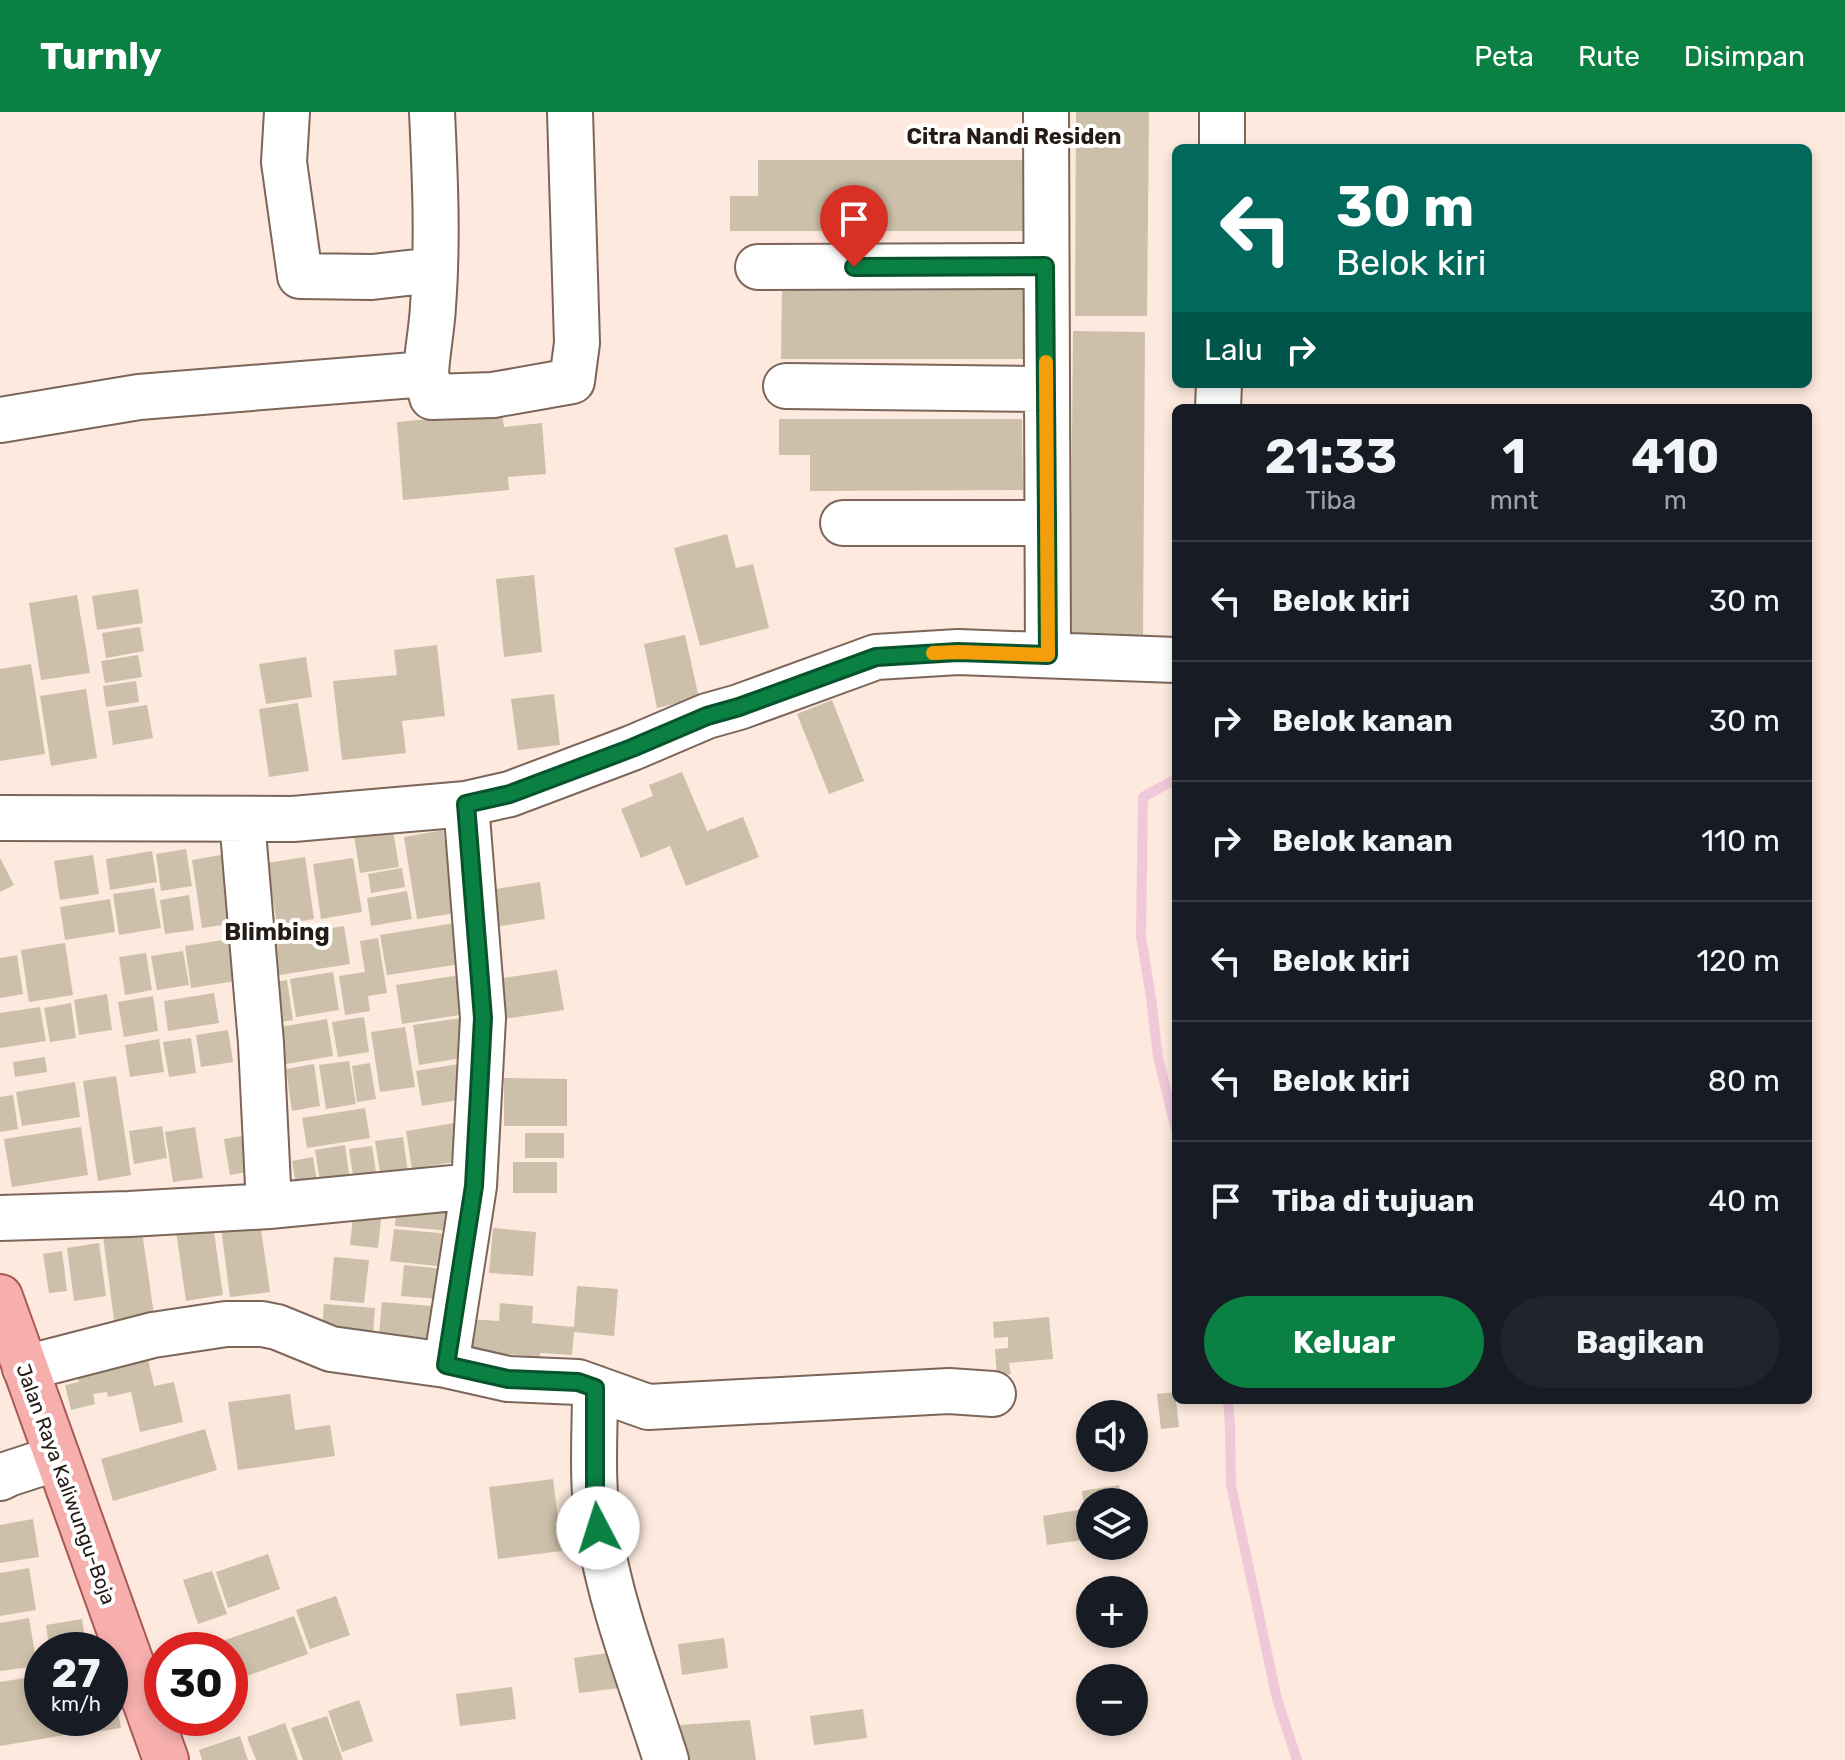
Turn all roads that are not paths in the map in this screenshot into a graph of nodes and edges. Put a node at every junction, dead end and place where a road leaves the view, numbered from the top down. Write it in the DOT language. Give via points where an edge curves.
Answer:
graph roads {
  1 [pos="287,112"];
  2 [pos="432,112"];
  3 [pos="570,112"];
  4 [pos="1046,112"];
  5 [pos="1222,112"];
  6 [pos="1222,144"];
  7 [pos="1045,266"];
  8 [pos="758,267"];
  9 [pos="434,270"];
  10 [pos="426,374"];
  11 [pos="786,386"];
  12 [pos="1046,389"];
  13 [pos="0,420"];
  14 [pos="843,523"];
  15 [pos="1047,523"];
  16 [pos="1048,655"];
  17 [pos="1172,660"];
  18 [pos="466,804"];
  19 [pos="0,818"];
  20 [pos="242,820"];
  21 [pos="474,1186"];
  22 [pos="269,1206"];
  23 [pos="0,1218"];
  24 [pos="0,1297"];
  25 [pos="446,1365"];
  26 [pos="25,1368"];
  27 [pos="595,1388"];
  28 [pos="993,1394"];
  29 [pos="57,1458"];
  30 [pos="0,1478"];
  31 [pos="166,1760"];
  32 [pos="666,1760"];
  1 -- 9 [label="street" via="284,162 300,276 372,277"];
  2 -- 9 [label="street"];
  3 -- 10 [label="street" via="577,343 572,381 493,395 432,397"];
  4 -- 7 [label="street"];
  5 -- 6 [label="street"];
  7 -- 8 [label="street"];
  7 -- 12 [label="street"];
  9 -- 10 [label="street"];
  10 -- 13 [label="street" via="139,397"];
  11 -- 12 [label="street"];
  12 -- 15 [label="street"];
  14 -- 15 [label="street"];
  15 -- 16 [label="street"];
  16 -- 17 [label="street"];
  16 -- 18 [label="street" via="958,652 876,657 510,794"];
  18 -- 20 [label="street"];
  18 -- 21 [label="street" via="483,1018"];
  19 -- 20 [label="street"];
  20 -- 22 [label="street"];
  21 -- 22 [label="street"];
  21 -- 25 [label="street"];
  22 -- 23 [label="street"];
  24 -- 26 [label="main road, Jalan Raya Kaliwungu-Boja"];
  25 -- 26 [label="street" via="331,1349 262,1324 226,1324 153,1335"];
  25 -- 27 [label="street" via="508,1379 578,1382"];
  26 -- 29 [label="main road, Jalan Raya Kaliwungu-Boja"];
  27 -- 28 [label="street" via="648,1407 949,1391"];
  27 -- 32 [label="street" via="595,1491 603,1550"];
  29 -- 30 [label="street"];
  29 -- 31 [label="main road, Jalan Raya Kaliwungu-Boja"];
}
